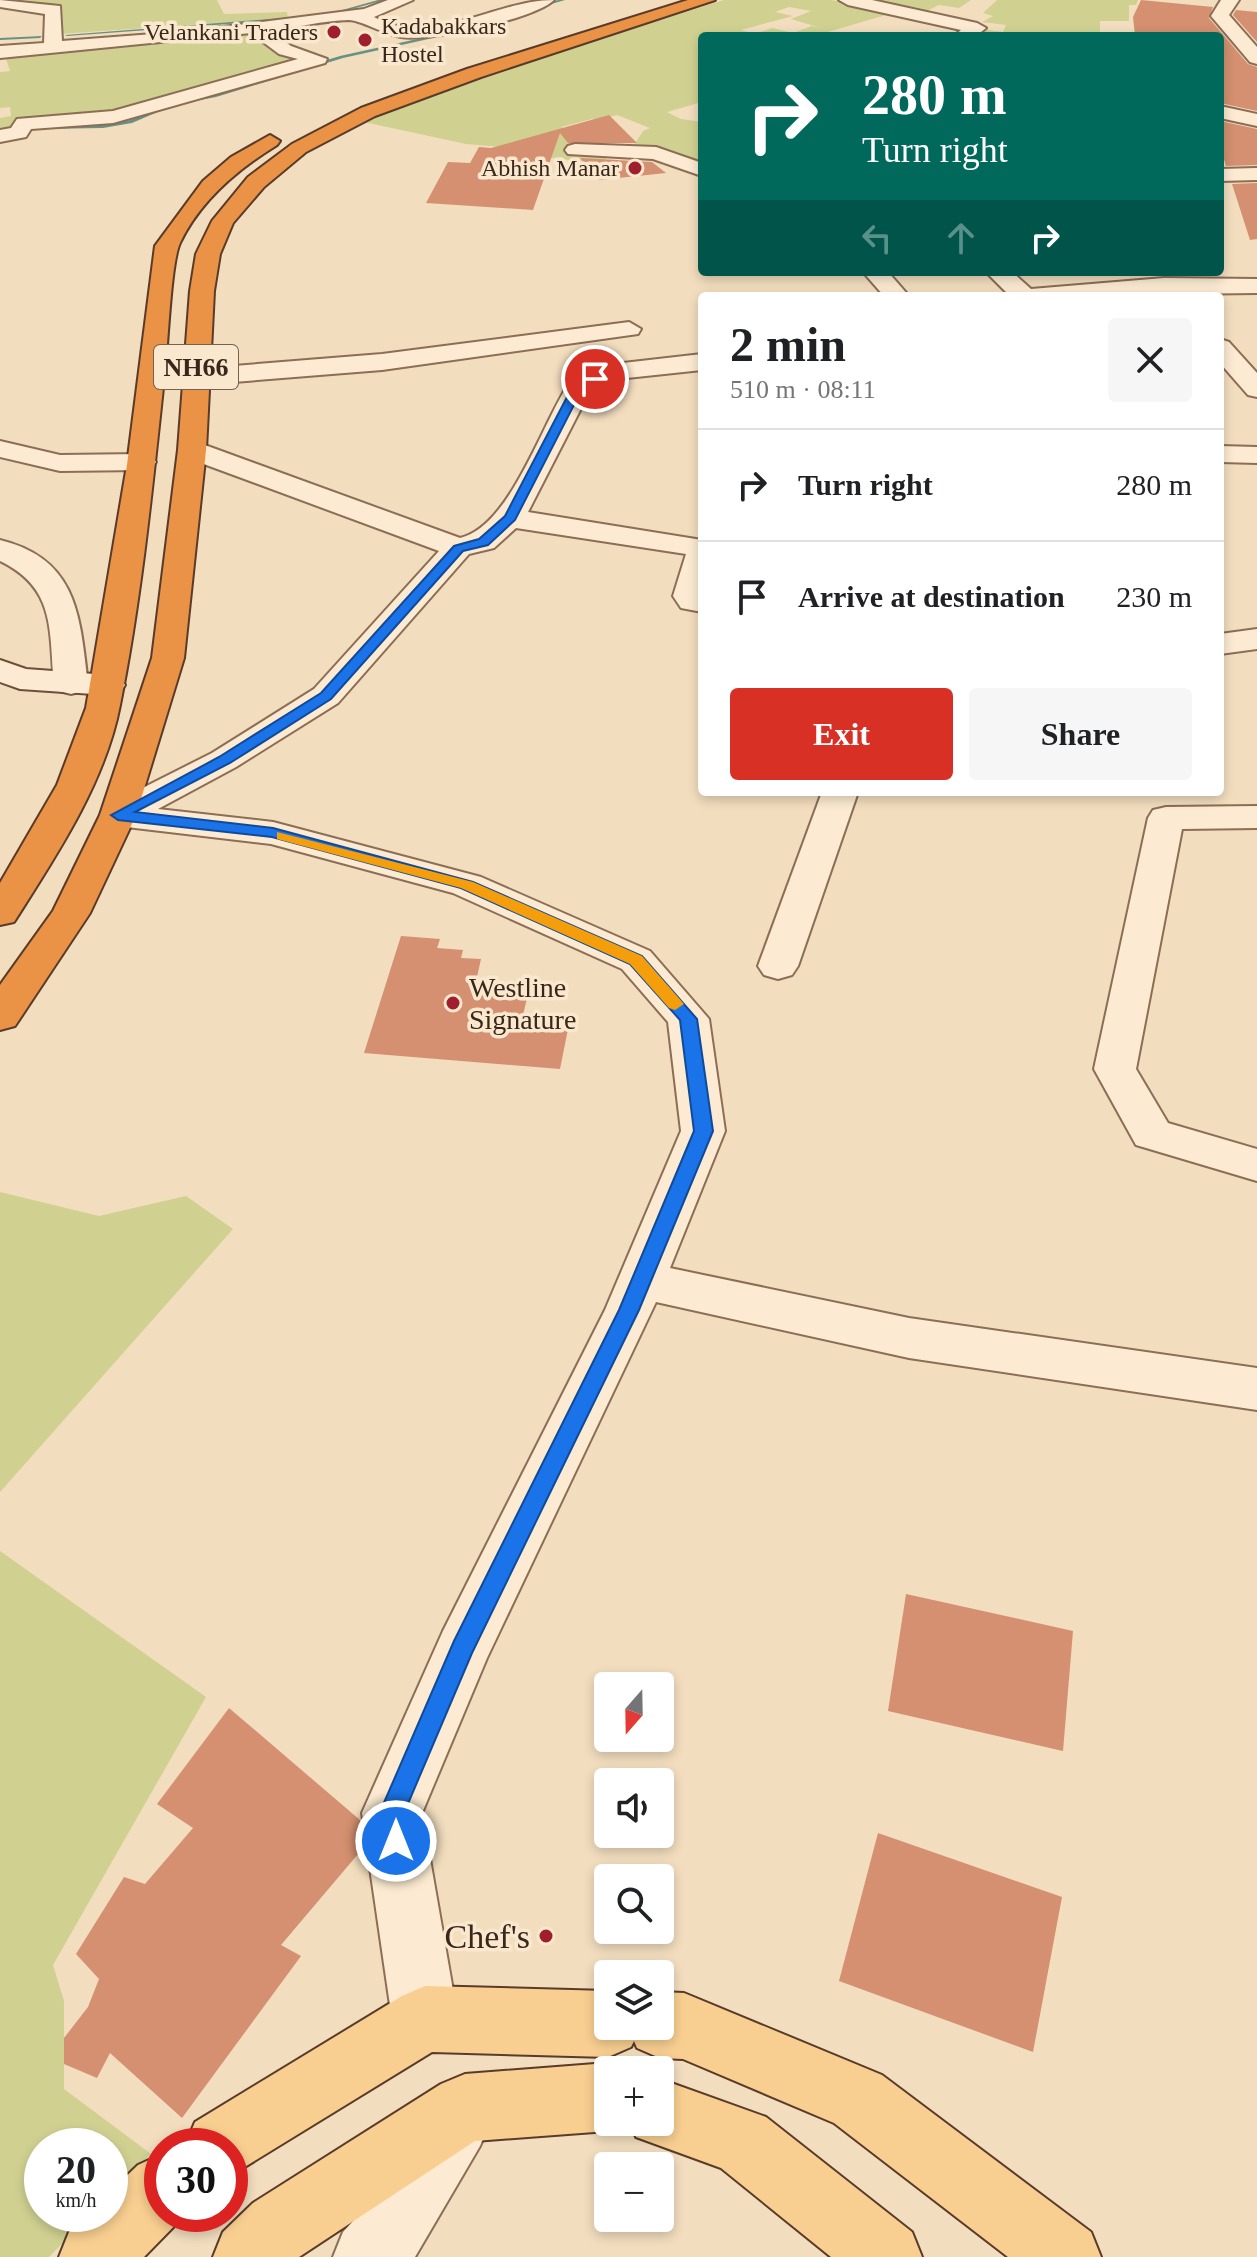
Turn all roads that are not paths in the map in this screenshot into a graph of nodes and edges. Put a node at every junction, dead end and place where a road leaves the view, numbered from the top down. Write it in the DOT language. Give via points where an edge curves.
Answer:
graph roads {
  1 [pos="404,0"];
  2 [pos="545,0"];
  3 [pos="663,0"];
  4 [pos="706,0"];
  5 [pos="848,0"];
  6 [pos="1230,0"];
  7 [pos="0,2"];
  8 [pos="361,13"];
  9 [pos="256,29"];
  10 [pos="970,32"];
  11 [pos="53,49"];
  12 [pos="1224,51"];
  13 [pos="0,52"];
  14 [pos="1253,55"];
  15 [pos="1224,113"];
  16 [pos="1257,120"];
  17 [pos="0,136"];
  18 [pos="575,150"];
  19 [pos="698,169"];
  20 [pos="1257,174"];
  21 [pos="1224,175"];
  22 [pos="879,276"];
  23 [pos="1002,276"];
  24 [pos="1163,284"];
  25 [pos="1257,286"];
  26 [pos="893,292"];
  27 [pos="1020,292"];
  28 [pos="1076,292"];
  29 [pos="629,329"];
  30 [pos="1224,352"];
  31 [pos="698,362"];
  32 [pos="196,377"];
  33 [pos="1255,387"];
  34 [pos="1224,388"];
  35 [pos="0,449"];
  36 [pos="192,450"];
  37 [pos="1224,454"];
  38 [pos="1256,457"];
  39 [pos="142,462"];
  40 [pos="510,518"];
  41 [pos="458,548"];
  42 [pos="0,549"];
  43 [pos="698,550"];
  44 [pos="698,569"];
  45 [pos="698,602"];
  46 [pos="1257,639"];
  47 [pos="1224,643"];
  48 [pos="0,670"];
  49 [pos="71,684"];
  50 [pos="108,685"];
  51 [pos="839,796"];
  52 [pos="118,815"];
  53 [pos="1257,817"];
  54 [pos="0,913"];
  55 [pos="778,966"];
  56 [pos="0,1016"];
  57 [pos="1257,1165"];
  58 [pos="641,1280"];
  59 [pos="1257,1389"];
  60 [pos="425,2019"];
  61 [pos="594,2024"];
  62 [pos="674,2026"];
  63 [pos="594,2098"];
  64 [pos="465,2108"];
  65 [pos="674,2118"];
  66 [pos="248,2128"];
  67 [pos="144,2207"];
  68 [pos="94,2257"];
  69 [pos="248,2257"];
  70 [pos="368,2257"];
  71 [pos="887,2257"];
  72 [pos="1066,2257"];
  1 -- 8 [label="street"];
  2 -- 8 [label="street" via="415,34 373,24"];
  3 -- 39 [label="highway, NH66" via="370,93 302,123 229,168 182,218 167,246"];
  4 -- 32 [label="highway, NH66" via="421,92 299,148 256,182 223,221 208,254"];
  5 -- 10 [label="street" via="977,28"];
  6 -- 14 [label="street" via="1220,16"];
  7 -- 11 [label="street" via="54,10"];
  8 -- 9 [label="street"];
  9 -- 11 [label="street"];
  9 -- 17 [label="street" via="285,50 318,59 113,117 24,123 19,133"];
  11 -- 13 [label="street"];
  12 -- 14 [label="street"];
  15 -- 16 [label="street"];
  18 -- 19 [label="street" via="656,153"];
  20 -- 21 [label="street"];
  22 -- 26 [label="street"];
  23 -- 27 [label="street"];
  24 -- 25 [label="street"];
  24 -- 28 [label="street"];
  29 -- 32 [label="street" via="382,362"];
  30 -- 33 [label="street"];
  31 -- 40 [label="street" via="623,371 580,386"];
  32 -- 36 [label="highway, NH66"];
  33 -- 34 [label="street"];
  35 -- 39 [label="street" via="60,463"];
  36 -- 41 [label="street"];
  36 -- 52 [label="highway, NH66" via="168,658"];
  37 -- 38 [label="street"];
  39 -- 50 [label="highway, NH66"];
  40 -- 41 [label="street" via="483,542"];
  40 -- 43 [label="street"];
  41 -- 52 [label="street" via="326,696 224,760"];
  42 -- 49 [label="street" via="29,561 59,590"];
  44 -- 45 [label="street" via="689,596"];
  46 -- 47 [label="street"];
  48 -- 49 [label="street" via="20,679"];
  49 -- 50 [label="street"];
  50 -- 54 [label="highway, NH66" via="75,785"];
  51 -- 55 [label="street"];
  52 -- 56 [label="highway, NH66" via="71,913"];
  52 -- 58 [label="street" via="273,833 467,885 636,960 688,1019 703,1131"];
  53 -- 57 [label="street" via="1166,818 1115,1069 1152,1134"];
  58 -- 59 [label="street" via="909,1338"];
  58 -- 60 [label="street" via="463,1649 392,1813"];
  60 -- 61 [label="main road"];
  60 -- 66 [label="main road"];
  62 -- 72 [label="main road" via="858,2099"];
  63 -- 64 [label="main road"];
  64 -- 69 [label="main road" via="278,2228"];
  64 -- 70 [label="street" via="389,2234"];
  65 -- 71 [label="main road" via="742,2141"];
  67 -- 68 [label="main road"];
}
